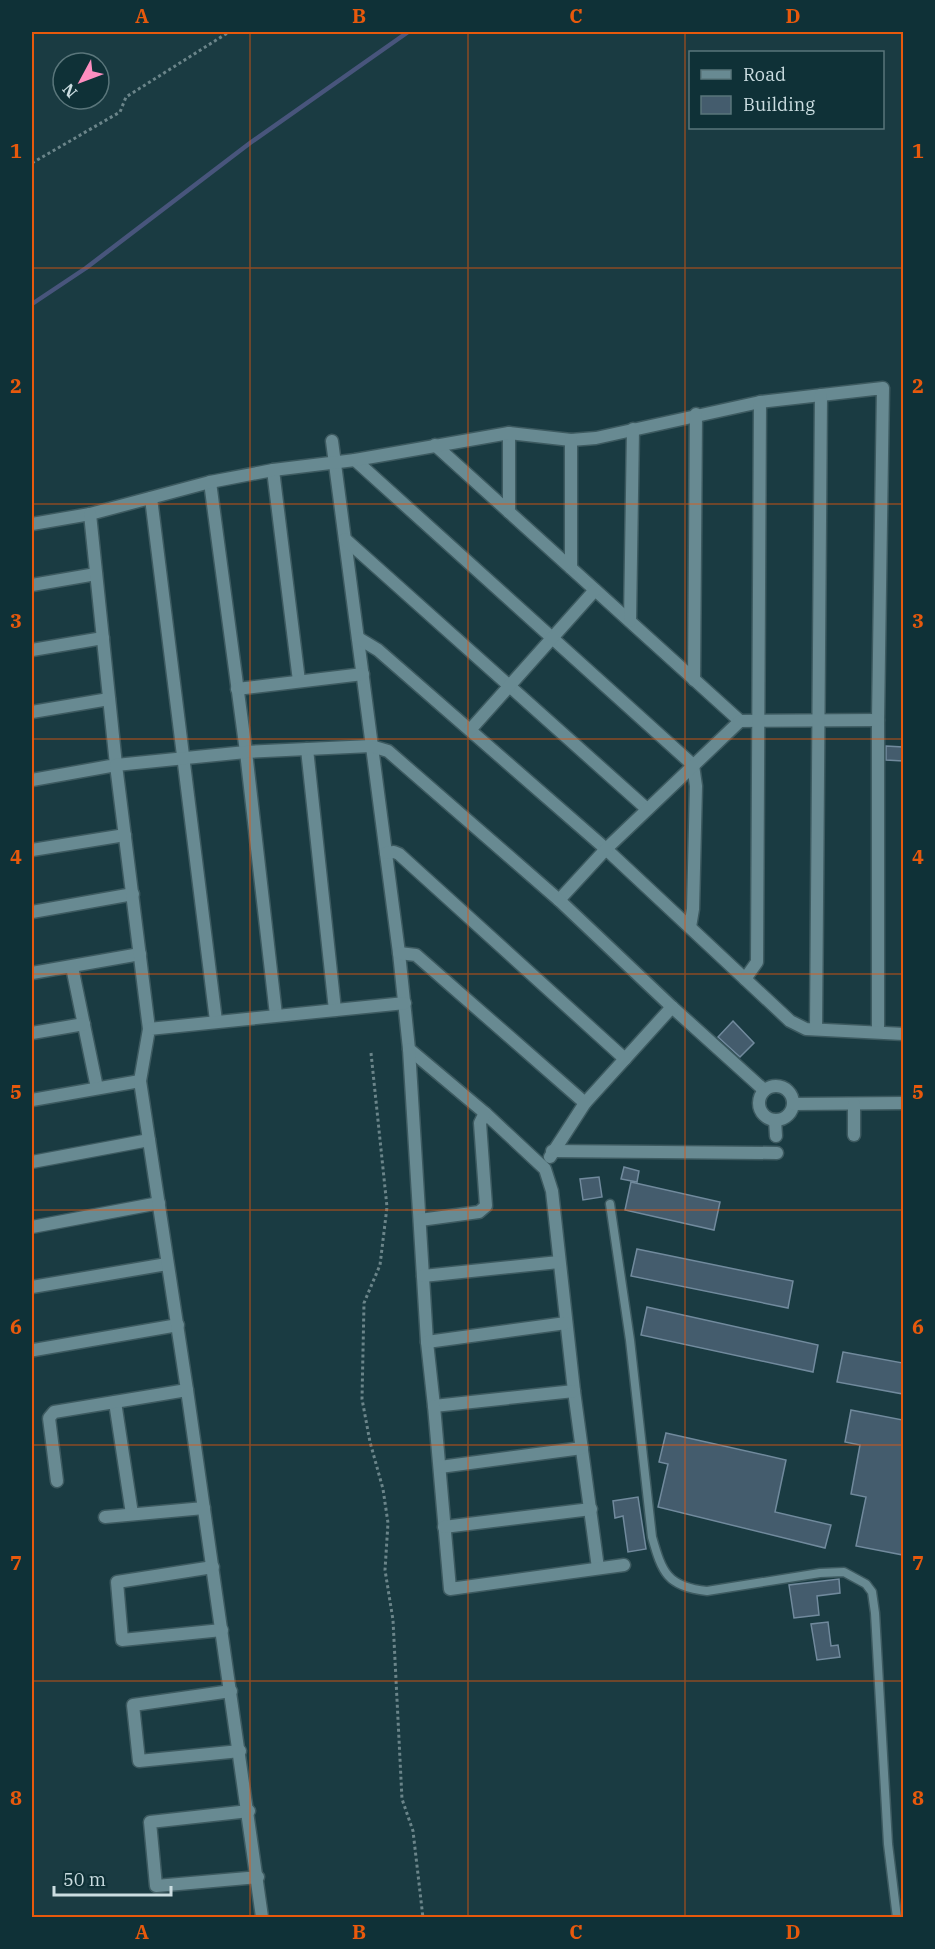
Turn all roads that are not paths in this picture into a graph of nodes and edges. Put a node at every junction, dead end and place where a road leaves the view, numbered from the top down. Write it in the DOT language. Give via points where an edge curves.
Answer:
graph roads {
  1 [pos="821,395"];
  2 [pos="760,402"];
  3 [pos="696,414"];
  4 [pos="633,429"];
  5 [pos="509,433"];
  6 [pos="571,440"];
  7 [pos="332,441"];
  8 [pos="435,445"];
  9 [pos="355,460"];
  10 [pos="335,463"];
  11 [pos="273,470"];
  12 [pos="210,482"];
  13 [pos="151,498"];
  14 [pos="509,512"];
  15 [pos="90,514"];
  16 [pos="32,524"];
  17 [pos="345,539"];
  18 [pos="571,568"];
  19 [pos="96,574"];
  20 [pos="32,585"];
  21 [pos="595,590"];
  22 [pos="630,621"];
  23 [pos="103,638"];
  24 [pos="358,638"];
  25 [pos="552,638"];
  26 [pos="32,650"];
  27 [pos="363,674"];
  28 [pos="694,680"];
  29 [pos="298,681"];
  30 [pos="509,686"];
  31 [pos="237,689"];
  32 [pos="109,699"];
  33 [pos="32,712"];
  34 [pos="819,719"];
  35 [pos="758,720"];
  36 [pos="878,720"];
  37 [pos="740,721"];
  38 [pos="470,730"];
  39 [pos="371,746"];
  40 [pos="307,749"];
  41 [pos="246,752"];
  42 [pos="183,758"];
  43 [pos="116,765"];
  44 [pos="693,765"];
  45 [pos="32,780"];
  46 [pos="647,809"];
  47 [pos="125,835"];
  48 [pos="32,849"];
  49 [pos="606,849"];
  50 [pos="386,853"];
  51 [pos="133,894"];
  52 [pos="559,900"];
  53 [pos="32,912"];
  54 [pos="690,927"];
  55 [pos="399,953"];
  56 [pos="140,954"];
  57 [pos="72,967"];
  58 [pos="32,973"];
  59 [pos="745,979"];
  60 [pos="405,1003"];
  61 [pos="672,1007"];
  62 [pos="335,1010"];
  63 [pos="276,1015"];
  64 [pos="216,1021"];
  65 [pos="84,1024"];
  66 [pos="149,1029"];
  67 [pos="816,1029"];
  68 [pos="878,1032"];
  69 [pos="32,1033"];
  70 [pos="903,1034"];
  71 [pos="409,1049"];
  72 [pos="625,1059"];
  73 [pos="140,1081"];
  74 [pos="97,1088"];
  75 [pos="764,1090"];
  76 [pos="32,1100"];
  77 [pos="585,1103"];
  78 [pos="903,1103"];
  79 [pos="794,1104"];
  80 [pos="854,1104"];
  81 [pos="485,1113"];
  82 [pos="775,1120"];
  83 [pos="854,1135"];
  84 [pos="776,1136"];
  85 [pos="148,1140"];
  86 [pos="552,1151"];
  87 [pos="777,1153"];
  88 [pos="32,1162"];
  89 [pos="545,1169"];
  90 [pos="159,1203"];
  91 [pos="610,1204"];
  92 [pos="420,1220"];
  93 [pos="32,1227"];
  94 [pos="559,1262"];
  95 [pos="167,1264"];
  96 [pos="423,1276"];
  97 [pos="32,1287"];
  98 [pos="566,1323"];
  99 [pos="178,1325"];
  100 [pos="427,1342"];
  101 [pos="34,1350"];
  102 [pos="188,1390"];
  103 [pos="574,1391"];
  104 [pos="115,1402"];
  105 [pos="434,1406"];
  106 [pos="582,1448"];
  107 [pos="440,1467"];
  108 [pos="57,1481"];
  109 [pos="204,1508"];
  110 [pos="591,1509"];
  111 [pos="132,1514"];
  112 [pos="105,1517"];
  113 [pos="444,1527"];
  114 [pos="624,1565"];
  115 [pos="213,1567"];
  116 [pos="598,1568"];
  117 [pos="222,1630"];
  118 [pos="231,1691"];
  119 [pos="240,1751"];
  120 [pos="249,1811"];
  121 [pos="258,1877"];
  122 [pos="262,1917"];
  123 [pos="897,1917"];
  1 -- 2 [label="street"];
  1 -- 34 [label="street"];
  1 -- 36 [label="street" via="884,388"];
  2 -- 3 [label="street"];
  2 -- 35 [label="street"];
  3 -- 4 [label="street"];
  3 -- 28 [label="street"];
  4 -- 6 [label="street"];
  4 -- 22 [label="street"];
  5 -- 6 [label="street"];
  5 -- 8 [label="street"];
  5 -- 14 [label="street"];
  6 -- 18 [label="street"];
  7 -- 10 [label="street"];
  8 -- 9 [label="street"];
  8 -- 14 [label="street"];
  9 -- 10 [label="street"];
  9 -- 25 [label="street"];
  10 -- 11 [label="street"];
  10 -- 17 [label="street"];
  11 -- 12 [label="street"];
  11 -- 29 [label="street"];
  12 -- 13 [label="street"];
  12 -- 31 [label="street"];
  13 -- 15 [label="street"];
  13 -- 42 [label="street"];
  14 -- 18 [label="street"];
  15 -- 16 [label="street"];
  15 -- 19 [label="street"];
  17 -- 24 [label="street"];
  17 -- 30 [label="street"];
  18 -- 21 [label="street"];
  19 -- 20 [label="street"];
  19 -- 23 [label="street"];
  21 -- 22 [label="street"];
  21 -- 25 [label="street"];
  22 -- 28 [label="street"];
  23 -- 26 [label="street"];
  23 -- 32 [label="street"];
  24 -- 27 [label="street"];
  24 -- 38 [label="street" via="378,650"];
  25 -- 30 [label="street"];
  25 -- 44 [label="street"];
  27 -- 29 [label="street"];
  27 -- 39 [label="street"];
  28 -- 37 [label="street"];
  29 -- 31 [label="street"];
  30 -- 38 [label="street"];
  30 -- 46 [label="street"];
  31 -- 41 [label="street"];
  32 -- 33 [label="street"];
  32 -- 43 [label="street"];
  34 -- 35 [label="street"];
  34 -- 36 [label="street"];
  34 -- 67 [label="street"];
  35 -- 37 [label="street"];
  35 -- 59 [label="street" via="757,962"];
  36 -- 68 [label="street"];
  37 -- 44 [label="street"];
  38 -- 49 [label="street"];
  39 -- 40 [label="street"];
  39 -- 50 [label="street"];
  39 -- 52 [label="street" via="388,751"];
  40 -- 41 [label="street"];
  40 -- 62 [label="street"];
  41 -- 42 [label="street"];
  41 -- 63 [label="street"];
  42 -- 43 [label="street"];
  42 -- 64 [label="street"];
  43 -- 45 [label="street"];
  43 -- 47 [label="street"];
  44 -- 46 [label="street"];
  44 -- 54 [label="street" via="696,786"];
  46 -- 49 [label="street"];
  47 -- 48 [label="street"];
  47 -- 51 [label="street"];
  49 -- 52 [label="street"];
  49 -- 54 [label="street"];
  50 -- 55 [label="street"];
  50 -- 72 [label="street" via="399,854"];
  51 -- 53 [label="street"];
  51 -- 56 [label="street"];
  52 -- 61 [label="street"];
  54 -- 59 [label="street"];
  55 -- 60 [label="street"];
  55 -- 77 [label="street" via="416,955"];
  56 -- 57 [label="street"];
  56 -- 66 [label="street"];
  57 -- 58 [label="street"];
  57 -- 65 [label="street"];
  59 -- 67 [label="street" via="790,1021"];
  60 -- 62 [label="street"];
  60 -- 71 [label="street"];
  61 -- 72 [label="street"];
  61 -- 75 [label="street"];
  62 -- 63 [label="street"];
  63 -- 64 [label="street"];
  64 -- 66 [label="street"];
  65 -- 69 [label="street"];
  65 -- 74 [label="street"];
  66 -- 73 [label="street"];
  67 -- 68 [label="street"];
  68 -- 70 [label="street"];
  71 -- 81 [label="street"];
  71 -- 92 [label="street"];
  72 -- 77 [label="street"];
  73 -- 74 [label="street"];
  73 -- 85 [label="street"];
  74 -- 76 [label="street"];
  75 -- 79 [label="street" via="775,1085 786,1088"];
  75 -- 82 [label="street" via="759,1106 765,1116"];
  77 -- 86 [label="street"];
  78 -- 80 [label="street"];
  79 -- 80 [label="street"];
  79 -- 82 [label="street" via="790,1114"];
  80 -- 83 [label="street"];
  81 -- 89 [label="street"];
  81 -- 92 [label="street" via="480,1123 486,1206 479,1212"];
  82 -- 84 [label="street"];
  85 -- 88 [label="street"];
  85 -- 90 [label="street"];
  86 -- 87 [label="street"];
  86 -- 89 [label="street"];
  89 -- 94 [label="street" via="552,1191"];
  90 -- 93 [label="street"];
  90 -- 95 [label="street"];
  91 -- 123 [label="lane" via="652,1536 661,1566 688,1589 707,1591 844,1572 866,1584 872,1592 888,1844"];
  92 -- 96 [label="street"];
  94 -- 96 [label="street"];
  94 -- 98 [label="street"];
  95 -- 97 [label="street"];
  95 -- 99 [label="street"];
  96 -- 100 [label="street"];
  98 -- 100 [label="street"];
  98 -- 103 [label="street"];
  99 -- 101 [label="street"];
  99 -- 102 [label="street"];
  100 -- 105 [label="street"];
  102 -- 104 [label="street"];
  102 -- 109 [label="street"];
  103 -- 105 [label="street"];
  103 -- 106 [label="street"];
  104 -- 108 [label="street" via="54,1412 49,1418"];
  104 -- 111 [label="street"];
  105 -- 107 [label="street"];
  106 -- 107 [label="street"];
  106 -- 110 [label="street"];
  107 -- 113 [label="street"];
  109 -- 111 [label="street"];
  109 -- 115 [label="street"];
  110 -- 113 [label="street"];
  110 -- 116 [label="street"];
  111 -- 112 [label="street"];
  113 -- 116 [label="street" via="450,1589"];
  114 -- 116 [label="street"];
  115 -- 117 [label="street"];
  115 -- 117 [label="street" via="117,1581 122,1640"];
  117 -- 118 [label="street"];
  118 -- 119 [label="street"];
  118 -- 119 [label="street" via="133,1705 139,1761"];
  119 -- 120 [label="street"];
  120 -- 121 [label="street"];
  120 -- 121 [label="street" via="150,1822 156,1886"];
  121 -- 122 [label="street"];
}
